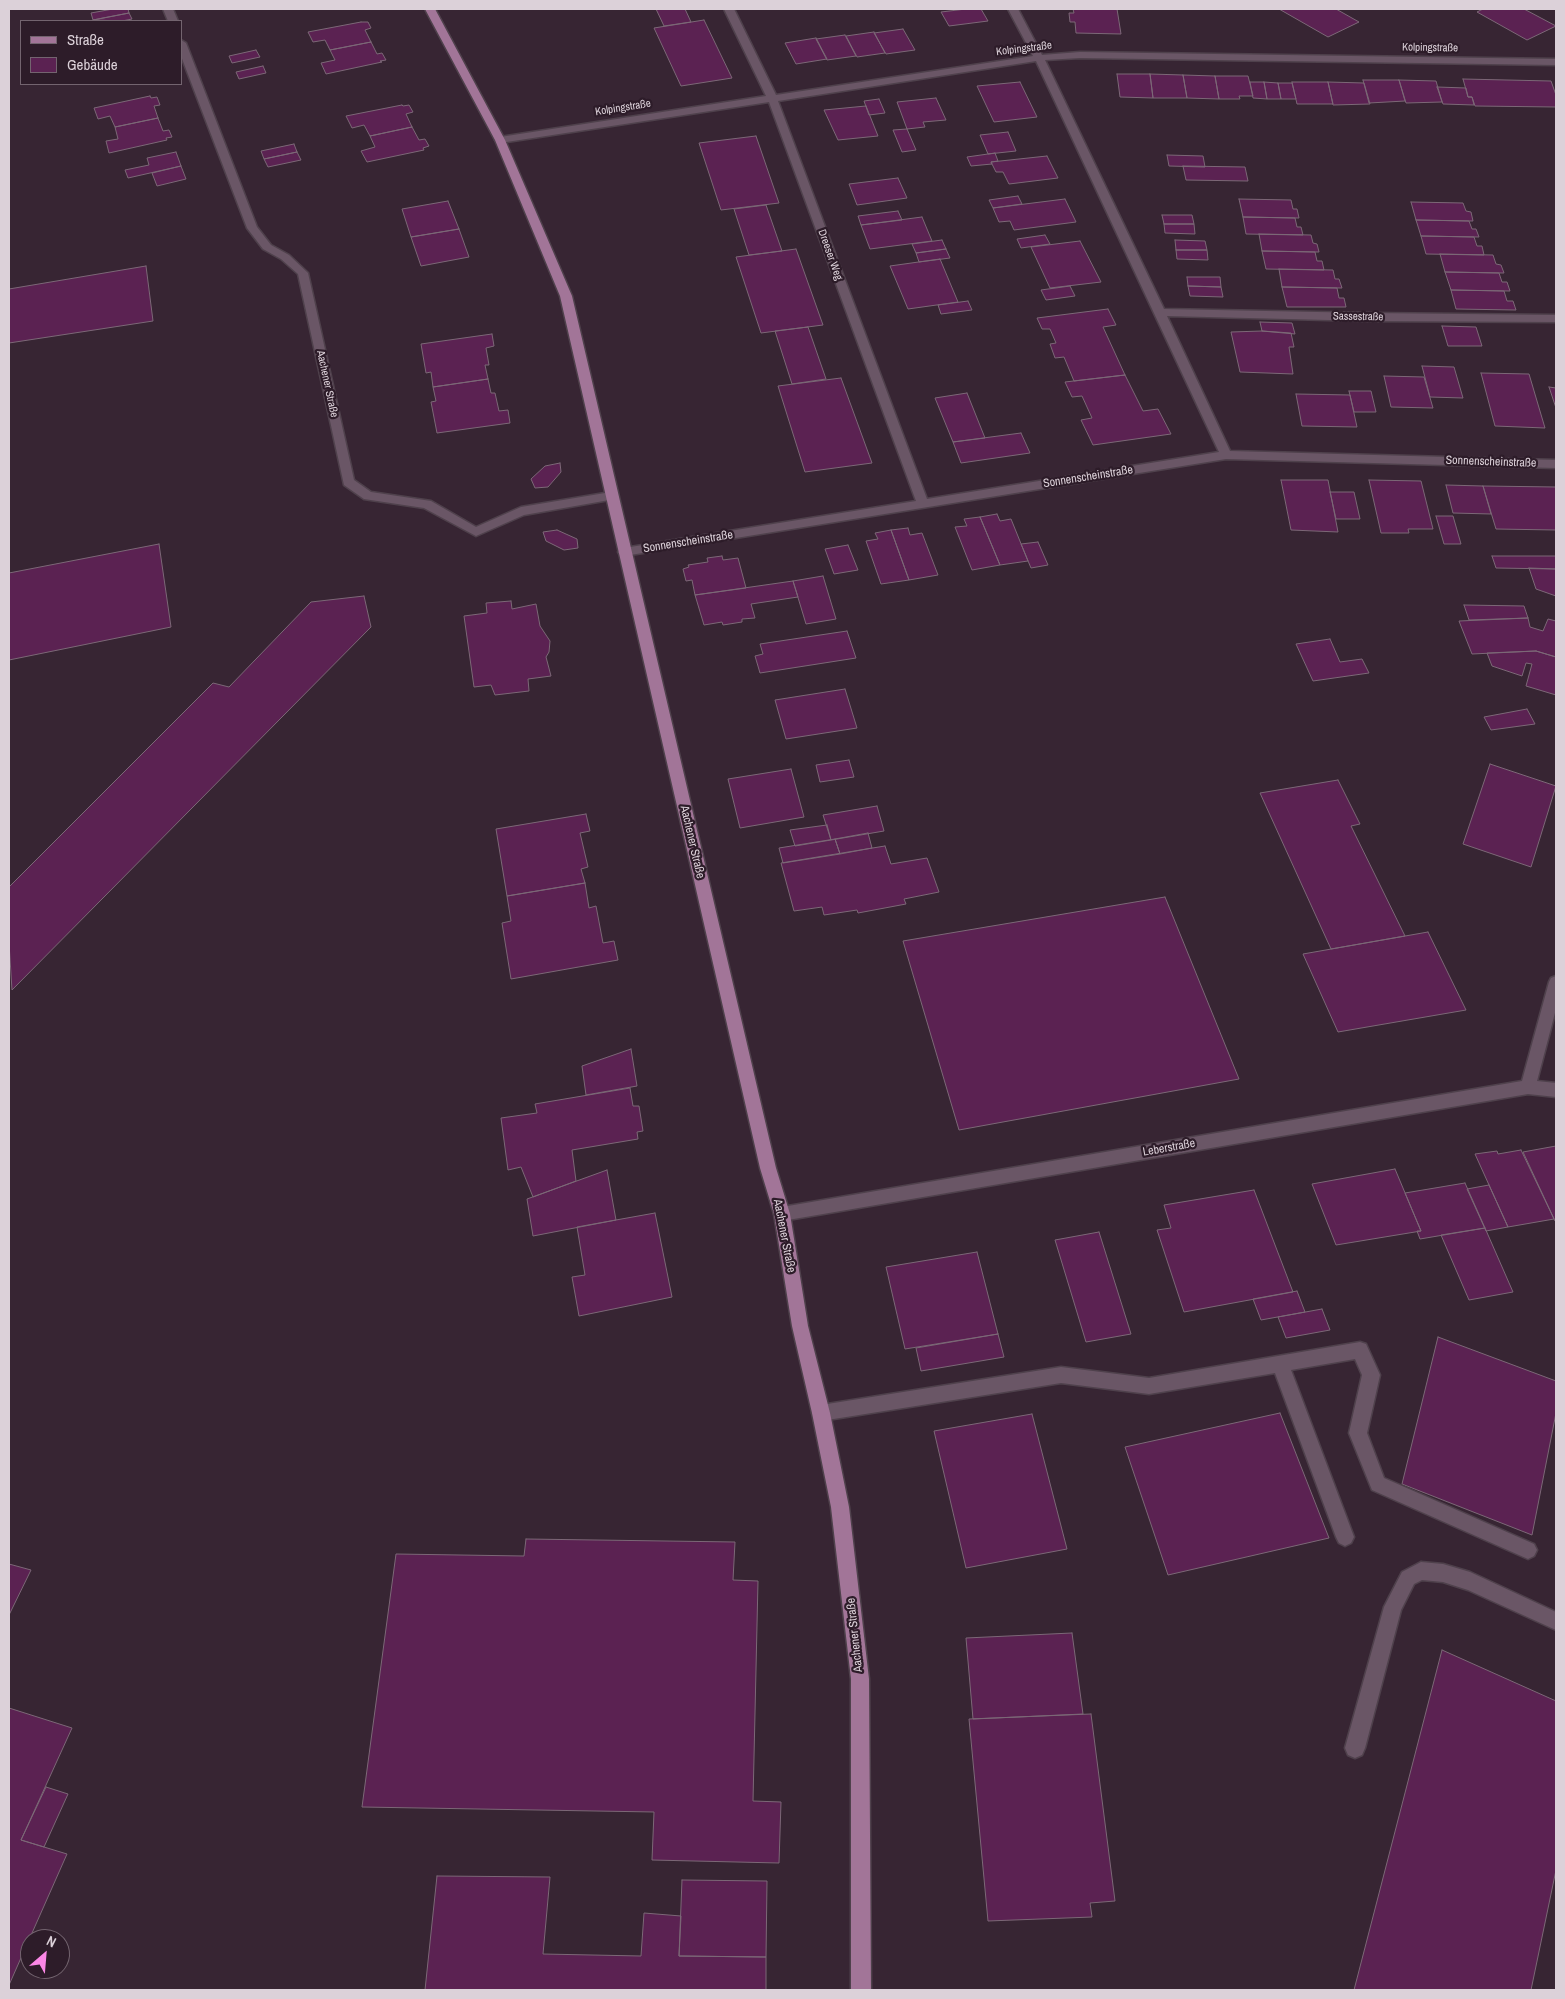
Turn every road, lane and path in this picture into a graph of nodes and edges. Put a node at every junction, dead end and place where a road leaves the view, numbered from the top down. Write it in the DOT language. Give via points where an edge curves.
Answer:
graph roads {
  1 [pos="430,9"];
  2 [pos="729,9"];
  3 [pos="1013,9"];
  4 [pos="182,46"];
  5 [pos="1039,58"];
  6 [pos="1556,62"];
  7 [pos="772,98"];
  8 [pos="500,140"];
  9 [pos="1160,312"];
  10 [pos="1556,318"];
  11 [pos="1226,455"];
  12 [pos="1556,464"];
  13 [pos="611,496"];
  14 [pos="923,504"];
  15 [pos="624,552"];
  16 [pos="1556,982"];
  17 [pos="1528,1087"];
  18 [pos="1556,1090"];
  19 [pos="782,1214"];
  20 [pos="1281,1365"];
  21 [pos="821,1413"];
  22 [pos="1345,1537"];
  23 [pos="1528,1550"];
  24 [pos="1556,1621"];
  25 [pos="1355,1748"];
  26 [pos="861,1990"];
  1 -- 8 [label="main road, Aachener Straße"];
  2 -- 7 [label="street, Dreeser Weg"];
  3 -- 5 [label="street"];
  4 -- 13 [label="street, Aachener Straße" via="252,228 267,247 303,273 348,482 368,496 427,504 476,532 521,511"];
  5 -- 6 [label="street, Kolpingstraße" via="1080,55"];
  5 -- 7 [label="street, Kolpingstraße"];
  5 -- 9 [label="street"];
  7 -- 8 [label="street, Kolpingstraße"];
  7 -- 14 [label="street, Dreeser Weg"];
  8 -- 13 [label="main road, Aachener Straße" via="566,296"];
  9 -- 10 [label="street, Sassestraße"];
  9 -- 11 [label="street"];
  11 -- 12 [label="street, Sonnenscheinstraße"];
  11 -- 14 [label="street, Sonnenscheinstraße"];
  13 -- 15 [label="main road, Aachener Straße"];
  14 -- 15 [label="street, Sonnenscheinstraße"];
  15 -- 19 [label="main road, Aachener Straße" via="768,1168"];
  16 -- 17 [label="street"];
  17 -- 18 [label="street, Leberstraße"];
  17 -- 19 [label="street, Leberstraße"];
  19 -- 21 [label="main road, Aachener Straße" via="800,1326"];
  20 -- 21 [label="street" via="1149,1386 1060,1375"];
  20 -- 22 [label="street"];
  20 -- 23 [label="street" via="1360,1350 1371,1374 1358,1433 1378,1484"];
  21 -- 26 [label="main road, Aachener Straße" via="840,1507 860,1679"];
  24 -- 25 [label="street" via="1443,1572 1422,1571 1408,1578 1393,1607"];
}
